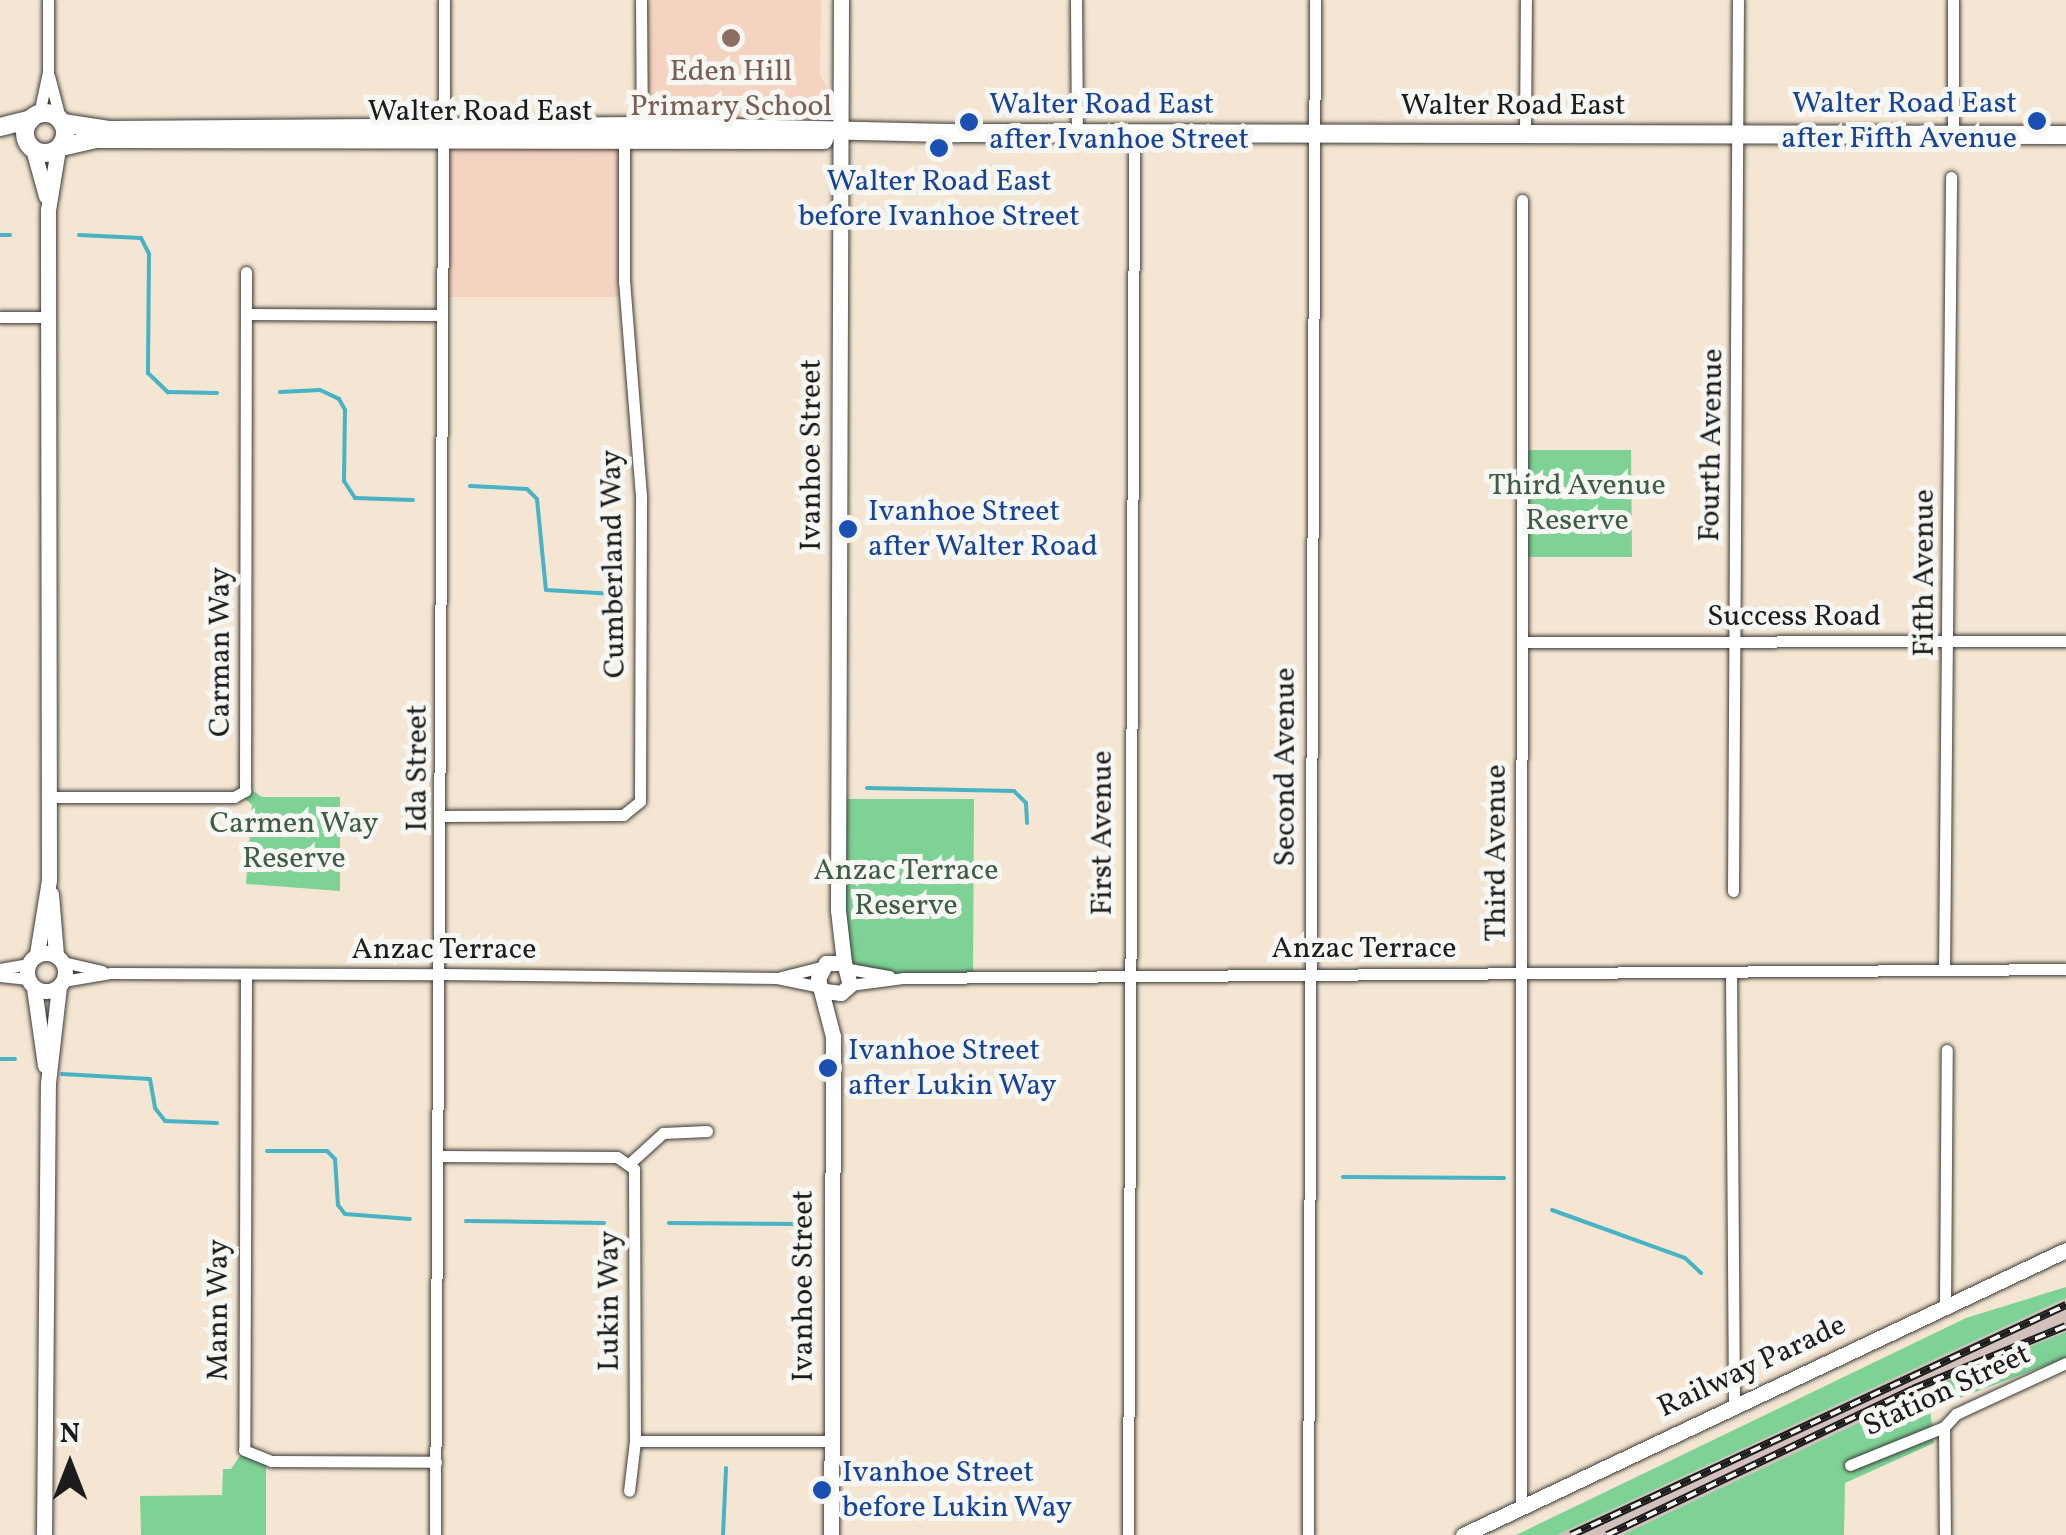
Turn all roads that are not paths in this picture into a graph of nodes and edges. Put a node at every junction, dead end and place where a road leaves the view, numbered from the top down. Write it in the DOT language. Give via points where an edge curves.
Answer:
graph roads {
  1 [pos="48,0"];
  2 [pos="444,0"];
  3 [pos="642,0"];
  4 [pos="841,0"];
  5 [pos="1076,0"];
  6 [pos="1315,0"];
  7 [pos="1526,0"];
  8 [pos="1738,0"];
  9 [pos="1952,0"];
  10 [pos="48,72"];
  11 [pos="35,117"];
  12 [pos="62,120"];
  13 [pos="0,127"];
  14 [pos="445,132"];
  15 [pos="633,132"];
  16 [pos="1077,132"];
  17 [pos="1134,132"];
  18 [pos="839,134"];
  19 [pos="1314,134"];
  20 [pos="1525,134"];
  21 [pos="1741,134"];
  22 [pos="1954,134"];
  23 [pos="2066,134"];
  24 [pos="0,138"];
  25 [pos="31,147"];
  26 [pos="60,148"];
  27 [pos="1951,176"];
  28 [pos="1522,200"];
  29 [pos="48,210"];
  30 [pos="246,272"];
  31 [pos="246,314"];
  32 [pos="441,315"];
  33 [pos="0,317"];
  34 [pos="48,317"];
  35 [pos="1950,640"];
  36 [pos="2066,641"];
  37 [pos="1522,642"];
  38 [pos="1734,642"];
  39 [pos="49,797"];
  40 [pos="444,816"];
  41 [pos="49,880"];
  42 [pos="1733,892"];
  43 [pos="838,910"];
  44 [pos="59,959"];
  45 [pos="823,965"];
  46 [pos="2066,969"];
  47 [pos="1944,970"];
  48 [pos="32,971"];
  49 [pos="0,972"];
  50 [pos="1731,972"];
  51 [pos="111,973"];
  52 [pos="1522,973"];
  53 [pos="246,974"];
  54 [pos="443,974"];
  55 [pos="1310,975"];
  56 [pos="1127,976"];
  57 [pos="847,977"];
  58 [pos="776,978"];
  59 [pos="61,984"];
  60 [pos="823,989"];
  61 [pos="833,1036"];
  62 [pos="1947,1050"];
  63 [pos="48,1084"];
  64 [pos="706,1131"];
  65 [pos="438,1156"];
  66 [pos="630,1163"];
  67 [pos="2066,1250"];
  68 [pos="1946,1305"];
  69 [pos="2066,1363"];
  70 [pos="1734,1407"];
  71 [pos="1944,1427"];
  72 [pos="635,1441"];
  73 [pos="831,1441"];
  74 [pos="436,1462"];
  75 [pos="1850,1465"];
  76 [pos="629,1492"];
  77 [pos="1521,1506"];
  78 [pos="44,1535"];
  79 [pos="435,1535"];
  80 [pos="831,1535"];
  81 [pos="1128,1535"];
  82 [pos="1308,1535"];
  83 [pos="1462,1535"];
  84 [pos="1945,1535"];
  1 -- 10 [label="street"];
  2 -- 14 [label="street, Ida Street"];
  3 -- 15 [label="street"];
  4 -- 18 [label="street, Ivanhoe Street"];
  5 -- 16 [label="street"];
  6 -- 19 [label="street, Second Avenue"];
  7 -- 20 [label="street"];
  8 -- 21 [label="street, Fourth Avenue"];
  9 -- 22 [label="street"];
  10 -- 11 [label="street"];
  10 -- 12 [label="street"];
  11 -- 12 [label="main road, Walter Road East"];
  11 -- 13 [label="main road"];
  11 -- 25 [label="main road" via="25,131"];
  12 -- 14 [label="main road, Walter Road East" via="110,130"];
  12 -- 26 [label="main road"];
  14 -- 15 [label="main road, Walter Road East"];
  14 -- 26 [label="main road, Walter Road East" via="98,139"];
  14 -- 32 [label="street, Ida Street"];
  15 -- 18 [label="main road, Walter Road East"];
  15 -- 40 [label="street, Cumberland Way" via="624,282 641,496 640,800 622,815"];
  16 -- 17 [label="main road, Walter Road East"];
  16 -- 18 [label="main road, Walter Road East"];
  17 -- 19 [label="main road, Walter Road East"];
  17 -- 56 [label="street, First Avenue"];
  18 -- 43 [label="street, Ivanhoe Street"];
  19 -- 20 [label="main road, Walter Road East"];
  19 -- 55 [label="street, Second Avenue"];
  20 -- 21 [label="main road, Walter Road East"];
  21 -- 22 [label="main road, Walter Road East"];
  21 -- 38 [label="street, Fourth Avenue"];
  22 -- 23 [label="main road, Walter Road East"];
  24 -- 25 [label="main road"];
  25 -- 26 [label="main road, Walter Road East"];
  25 -- 29 [label="street"];
  26 -- 29 [label="street"];
  27 -- 35 [label="street, Fifth Avenue"];
  28 -- 37 [label="street, Third Avenue"];
  29 -- 34 [label="street"];
  30 -- 31 [label="street, Carman Way"];
  31 -- 32 [label="street"];
  31 -- 39 [label="street, Carman Way" via="245,792"];
  32 -- 40 [label="street, Ida Street"];
  33 -- 34 [label="street"];
  34 -- 39 [label="street"];
  35 -- 36 [label="street, Success Road"];
  35 -- 38 [label="street, Success Road"];
  35 -- 47 [label="street, Fifth Avenue"];
  37 -- 38 [label="street, Success Road"];
  37 -- 52 [label="street, Third Avenue"];
  38 -- 42 [label="street, Fourth Avenue"];
  39 -- 41 [label="street"];
  40 -- 54 [label="street, Ida Street"];
  41 -- 44 [label="street"];
  41 -- 48 [label="street"];
  43 -- 45 [label="street, Ivanhoe Street"];
  43 -- 57 [label="street, Ivanhoe Street"];
  44 -- 48 [label="street"];
  44 -- 51 [label="street, Anzac Terrace"];
  44 -- 59 [label="street"];
  45 -- 57 [label="street"];
  45 -- 58 [label="street, Anzac Terrace"];
  45 -- 60 [label="street, Ivanhoe Street"];
  46 -- 47 [label="street, Anzac Terrace"];
  47 -- 50 [label="street, Anzac Terrace"];
  48 -- 49 [label="street"];
  48 -- 59 [label="street"];
  48 -- 63 [label="street"];
  50 -- 52 [label="street, Anzac Terrace"];
  50 -- 70 [label="street"];
  51 -- 53 [label="street, Anzac Terrace"];
  51 -- 59 [label="street, Anzac Terrace"];
  52 -- 55 [label="street, Anzac Terrace"];
  52 -- 77 [label="street, Third Avenue"];
  53 -- 54 [label="street, Anzac Terrace"];
  53 -- 74 [label="street, Mann Way" via="244,1450 272,1461"];
  54 -- 58 [label="street, Anzac Terrace"];
  54 -- 65 [label="street, Ida Street"];
  55 -- 56 [label="street, Anzac Terrace"];
  55 -- 82 [label="street, Second Avenue"];
  56 -- 57 [label="street, Anzac Terrace"];
  56 -- 81 [label="street, First Avenue"];
  57 -- 60 [label="street"];
  57 -- 61 [label="street, Ivanhoe Street"];
  58 -- 60 [label="street, Anzac Terrace"];
  59 -- 63 [label="street"];
  60 -- 61 [label="street, Ivanhoe Street"];
  61 -- 73 [label="street, Ivanhoe Street"];
  62 -- 68 [label="street"];
  63 -- 78 [label="street"];
  64 -- 66 [label="street" via="663,1133"];
  65 -- 66 [label="street" via="617,1157"];
  65 -- 74 [label="street, Ida Street"];
  66 -- 72 [label="street, Lukin Way"];
  67 -- 68 [label="street, Railway Parade"];
  68 -- 70 [label="street, Railway Parade"];
  69 -- 71 [label="street, Station Street" via="1956,1414"];
  70 -- 77 [label="street, Railway Parade"];
  71 -- 75 [label="street, Station Street"];
  71 -- 84 [label="street"];
  72 -- 73 [label="street"];
  72 -- 76 [label="street, Lukin Way"];
  73 -- 80 [label="street, Ivanhoe Street"];
  74 -- 79 [label="street, Ida Street"];
  77 -- 83 [label="street, Railway Parade"];
}
